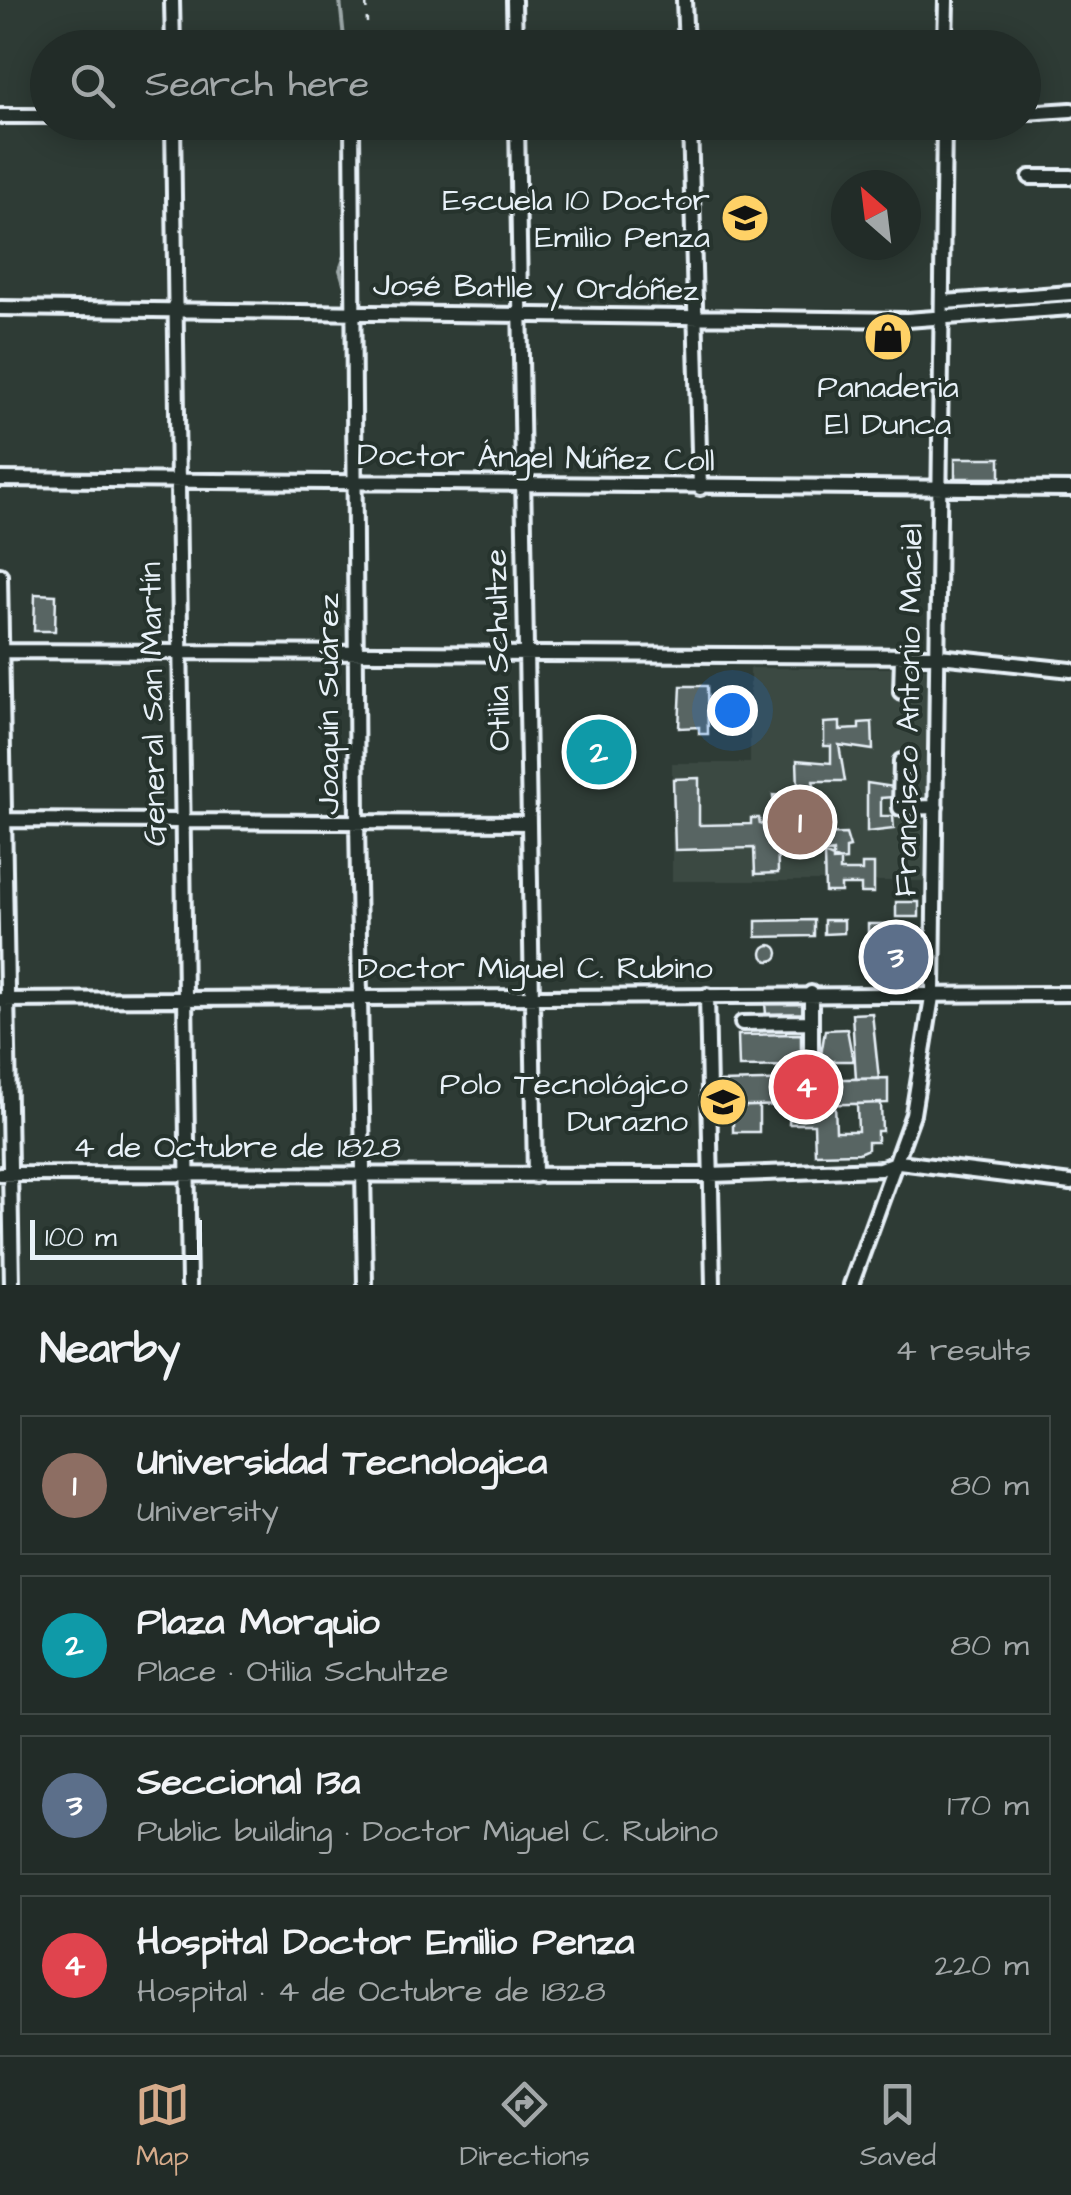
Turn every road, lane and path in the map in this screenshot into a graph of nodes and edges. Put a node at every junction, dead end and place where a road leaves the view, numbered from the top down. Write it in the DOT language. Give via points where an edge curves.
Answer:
graph roads {
  1 [pos="172,0"];
  2 [pos="366,0"];
  3 [pos="514,0"];
  4 [pos="684,0"];
  5 [pos="946,0"];
  6 [pos="366,23"];
  7 [pos="172,30"];
  8 [pos="515,30"];
  9 [pos="685,30"];
  10 [pos="945,30"];
  11 [pos="1071,110"];
  12 [pos="1041,111"];
  13 [pos="0,116"];
  14 [pos="30,116"];
  15 [pos="174,140"];
  16 [pos="352,140"];
  17 [pos="517,140"];
  18 [pos="691,140"];
  19 [pos="944,140"];
  20 [pos="1030,177"];
  21 [pos="1071,178"];
  22 [pos="1071,294"];
  23 [pos="0,308"];
  24 [pos="944,308"];
  25 [pos="1071,308"];
  26 [pos="176,310"];
  27 [pos="352,312"];
  28 [pos="522,316"];
  29 [pos="697,318"];
  30 [pos="0,480"];
  31 [pos="178,482"];
  32 [pos="354,483"];
  33 [pos="523,484"];
  34 [pos="700,488"];
  35 [pos="940,489"];
  36 [pos="1071,489"];
  37 [pos="0,575"];
  38 [pos="0,651"];
  39 [pos="181,652"];
  40 [pos="355,653"];
  41 [pos="526,656"];
  42 [pos="902,656"];
  43 [pos="939,656"];
  44 [pos="1071,670"];
  45 [pos="901,692"];
  46 [pos="900,761"];
  47 [pos="936,808"];
  48 [pos="2,820"];
  49 [pos="183,821"];
  50 [pos="356,822"];
  51 [pos="528,824"];
  52 [pos="811,992"];
  53 [pos="934,992"];
  54 [pos="532,994"];
  55 [pos="1071,994"];
  56 [pos="707,995"];
  57 [pos="363,997"];
  58 [pos="2,1000"];
  59 [pos="182,1000"];
  60 [pos="810,1022"];
  61 [pos="742,1023"];
  62 [pos="811,1062"];
  63 [pos="899,1162"];
  64 [pos="186,1172"];
  65 [pos="5,1174"];
  66 [pos="710,1175"];
  67 [pos="364,1176"];
  68 [pos="535,1176"];
  69 [pos="1071,1183"];
  70 [pos="12,1285"];
  71 [pos="189,1285"];
  72 [pos="365,1285"];
  73 [pos="713,1285"];
  74 [pos="851,1285"];
  1 -- 7 [label="street"];
  2 -- 6 [label="path"];
  3 -- 8 [label="street"];
  4 -- 9 [label="street"];
  5 -- 10 [label="street"];
  11 -- 12 [label="street"];
  13 -- 14 [label="street"];
  15 -- 26 [label="street, General San Martín"];
  16 -- 27 [label="street, Joaquín Suárez"];
  17 -- 28 [label="street, Otilia Schultze"];
  18 -- 29 [label="street"];
  19 -- 24 [label="street, Francisco Antonio Maciel"];
  20 -- 21 [label="street"];
  22 -- 24 [label="street, José Batlle y Ordóñez"];
  23 -- 26 [label="street, José Batlle y Ordóñez"];
  24 -- 25 [label="street, José Batlle y Ordóñez"];
  24 -- 29 [label="street, José Batlle y Ordóñez" via="923,320"];
  24 -- 35 [label="street, Francisco Antonio Maciel"];
  26 -- 27 [label="street, José Batlle y Ordóñez"];
  26 -- 31 [label="street, General San Martín"];
  27 -- 28 [label="street, José Batlle y Ordóñez"];
  27 -- 32 [label="street, Joaquín Suárez"];
  28 -- 29 [label="street, José Batlle y Ordóñez"];
  28 -- 33 [label="street, Otilia Schultze"];
  29 -- 34 [label="street"];
  30 -- 31 [label="street, Doctor Ángel Núñez Coll"];
  31 -- 32 [label="street, Doctor Ángel Núñez Coll"];
  31 -- 39 [label="street, General San Martín"];
  32 -- 33 [label="street, Doctor Ángel Núñez Coll"];
  32 -- 40 [label="street, Joaquín Suárez"];
  33 -- 34 [label="street, Doctor Ángel Núñez Coll"];
  33 -- 41 [label="street, Otilia Schultze"];
  34 -- 35 [label="street, Doctor Ángel Núñez Coll"];
  35 -- 36 [label="street, Doctor Ángel Núñez Coll"];
  35 -- 43 [label="street, Francisco Antonio Maciel"];
  37 -- 38 [label="street"];
  38 -- 39 [label="street"];
  38 -- 48 [label="street"];
  39 -- 40 [label="street"];
  39 -- 49 [label="street, General San Martín"];
  40 -- 41 [label="street"];
  40 -- 50 [label="street, Joaquín Suárez"];
  41 -- 42 [label="street"];
  41 -- 51 [label="street, Otilia Schultze"];
  42 -- 43 [label="street"];
  42 -- 45 [label="street"];
  43 -- 44 [label="street"];
  43 -- 47 [label="street, Francisco Antonio Maciel"];
  46 -- 47 [label="street" via="900,808"];
  47 -- 53 [label="street, Francisco Antonio Maciel"];
  48 -- 49 [label="street"];
  48 -- 58 [label="street"];
  49 -- 50 [label="street"];
  49 -- 59 [label="street, General San Martín"];
  50 -- 51 [label="street"];
  50 -- 57 [label="street, Joaquín Suárez"];
  51 -- 54 [label="street, Otilia Schultze"];
  52 -- 53 [label="street, Doctor Miguel C. Rubino"];
  52 -- 56 [label="street, Doctor Miguel C. Rubino"];
  52 -- 60 [label="street"];
  53 -- 55 [label="street, Doctor Miguel C. Rubino"];
  53 -- 63 [label="street, Francisco Antonio Maciel"];
  54 -- 56 [label="street, Doctor Miguel C. Rubino"];
  54 -- 57 [label="street, Doctor Miguel C. Rubino"];
  54 -- 68 [label="street, Otilia Schultze"];
  56 -- 66 [label="street"];
  57 -- 59 [label="street, Doctor Miguel C. Rubino"];
  57 -- 67 [label="street, Joaquín Suárez"];
  58 -- 59 [label="street, Doctor Miguel C. Rubino"];
  58 -- 65 [label="street"];
  59 -- 64 [label="street, General San Martín"];
  60 -- 61 [label="street"];
  60 -- 62 [label="street"];
  63 -- 66 [label="street, 4 de Octubre de 1828" via="880,1169"];
  63 -- 69 [label="street, 4 de Octubre de 1828"];
  63 -- 74 [label="street, Francisco Antonio Maciel"];
  64 -- 65 [label="street, 4 de Octubre de 1828"];
  64 -- 67 [label="street, 4 de Octubre de 1828"];
  64 -- 71 [label="street, General San Martín"];
  65 -- 70 [label="street"];
  66 -- 68 [label="street, 4 de Octubre de 1828"];
  66 -- 73 [label="street"];
  67 -- 68 [label="street, 4 de Octubre de 1828"];
  67 -- 72 [label="street, Joaquín Suárez"];
}
